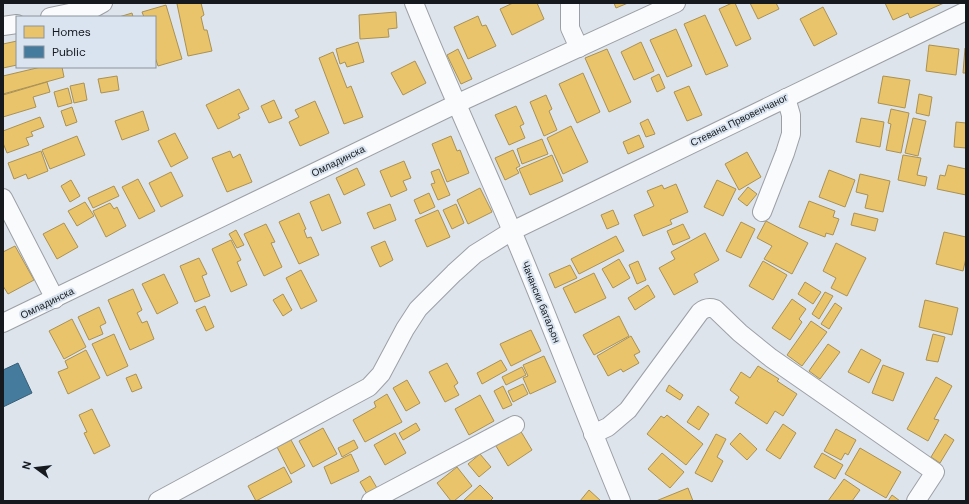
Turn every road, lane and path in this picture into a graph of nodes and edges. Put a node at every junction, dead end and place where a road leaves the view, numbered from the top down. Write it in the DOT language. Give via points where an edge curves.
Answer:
graph roads {
  1 [pos="103,3"];
  2 [pos="414,3"];
  3 [pos="570,3"];
  4 [pos="676,3"];
  5 [pos="966,11"];
  6 [pos="55,16"];
  7 [pos="16,24"];
  8 [pos="3,26"];
  9 [pos="579,48"];
  10 [pos="786,98"];
  11 [pos="456,104"];
  12 [pos="3,198"];
  13 [pos="762,212"];
  14 [pos="512,231"];
  15 [pos="55,299"];
  16 [pos="3,323"];
  17 [pos="515,425"];
  18 [pos="593,434"];
  19 [pos="158,501"];
  20 [pos="371,501"];
  21 [pos="621,501"];
  22 [pos="916,501"];
  1 -- 6 [label="street" via="94,8"];
  2 -- 11 [label="street, Чачански батаљон"];
  3 -- 9 [label="street" via="570,28"];
  4 -- 9 [label="street, Омладинска"];
  5 -- 10 [label="street, Стевана Првовенчаног"];
  7 -- 8 [label="street"];
  9 -- 11 [label="street, Омладинска"];
  10 -- 13 [label="street" via="791,115 790,139"];
  10 -- 14 [label="street, Стевана Првовенчаног"];
  11 -- 14 [label="street, Чачански батаљон"];
  11 -- 15 [label="street, Омладинска"];
  12 -- 15 [label="street"];
  14 -- 18 [label="street, Чачански батаљон"];
  14 -- 19 [label="street, Стевана Првовенчаног" via="475,254 418,309 381,374 369,387"];
  15 -- 16 [label="street, Омладинска"];
  17 -- 20 [label="street"];
  18 -- 21 [label="street, Чачански батаљон"];
  18 -- 22 [label="street" via="608,427 628,410 700,312 711,308 771,358 936,472"];
}
